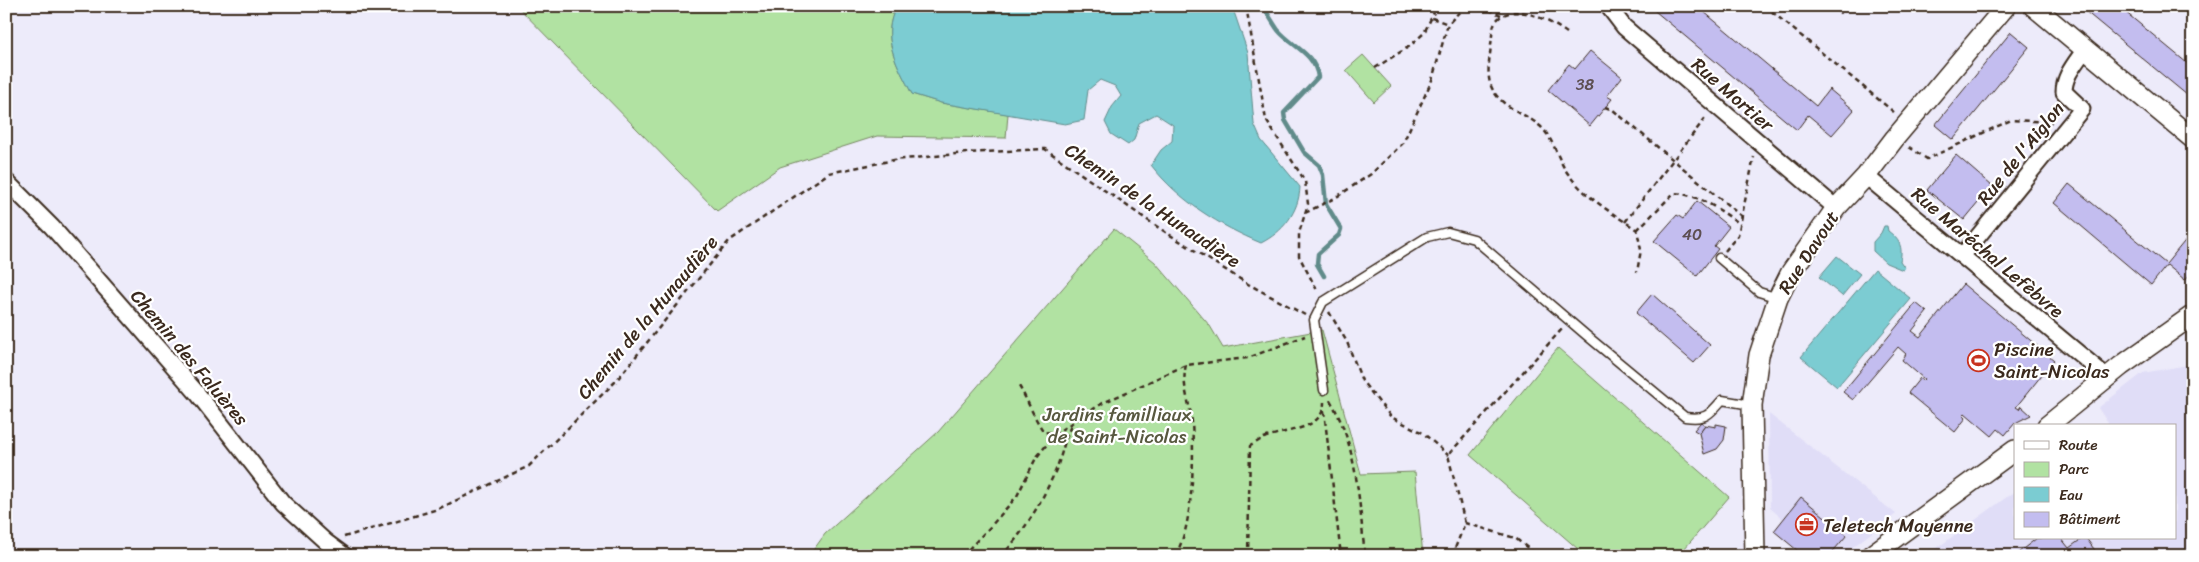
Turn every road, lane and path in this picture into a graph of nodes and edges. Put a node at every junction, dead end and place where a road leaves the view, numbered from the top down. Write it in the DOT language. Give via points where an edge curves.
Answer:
graph roads {
  1 [pos="1246,6"];
  2 [pos="1438,6"];
  3 [pos="1465,6"];
  4 [pos="1480,6"];
  5 [pos="1608,6"];
  6 [pos="1765,6"];
  7 [pos="2006,6"];
  8 [pos="2034,6"];
  9 [pos="1500,15"];
  10 [pos="1432,18"];
  11 [pos="1448,24"];
  12 [pos="1567,33"];
  13 [pos="2085,49"];
  14 [pos="1375,68"];
  15 [pos="1716,106"];
  16 [pos="1605,107"];
  17 [pos="2071,122"];
  18 [pos="1908,123"];
  19 [pos="1895,138"];
  20 [pos="2193,139"];
  21 [pos="1757,141"];
  22 [pos="1673,160"];
  23 [pos="1866,176"];
  24 [pos="6,181"];
  25 [pos="1836,208"];
  26 [pos="1306,213"];
  27 [pos="1741,216"];
  28 [pos="1625,222"];
  29 [pos="1739,224"];
  30 [pos="1637,230"];
  31 [pos="1962,256"];
  32 [pos="1720,258"];
  33 [pos="1637,272"];
  34 [pos="1778,298"];
  35 [pos="1323,302"];
  36 [pos="2193,315"];
  37 [pos="1314,320"];
  38 [pos="1570,321"];
  39 [pos="1316,332"];
  40 [pos="1186,365"];
  41 [pos="2107,377"];
  42 [pos="1019,386"];
  43 [pos="1324,390"];
  44 [pos="1752,405"];
  45 [pos="1324,410"];
  46 [pos="1072,423"];
  47 [pos="2049,424"];
  48 [pos="1056,433"];
  49 [pos="2014,451"];
  50 [pos="1448,455"];
  51 [pos="1465,523"];
  52 [pos="326,542"];
  53 [pos="1875,554"];
  54 [pos="345,556"];
  55 [pos="962,556"];
  56 [pos="1001,556"];
  57 [pos="1176,556"];
  58 [pos="1248,556"];
  59 [pos="1341,556"];
  60 [pos="1365,556"];
  61 [pos="1452,556"];
  62 [pos="1538,556"];
  63 [pos="1755,556"];
  1 -- 26 [label="path" via="1266,120 1305,181"];
  2 -- 10 [label="path"];
  3 -- 11 [label="path"];
  4 -- 9 [label="path"];
  5 -- 15 [label="street, Rue Mortier" via="1624,27"];
  6 -- 18 [label="path"];
  7 -- 18 [label="street, Rue Davout"];
  8 -- 13 [label="street"];
  9 -- 12 [label="path" via="1511,10 1532,10"];
  9 -- 28 [label="path" via="1494,23 1489,67 1491,85 1501,101 1539,125 1551,138 1569,176"];
  10 -- 11 [label="path"];
  10 -- 14 [label="path" via="1418,40"];
  11 -- 26 [label="path" via="1432,80 1403,142 1371,174"];
  13 -- 17 [label="street, Rue de l'Aiglon" via="2064,84 2064,92 2082,109"];
  13 -- 20 [label="street"];
  15 -- 21 [label="street, Rue Mortier"];
  15 -- 22 [label="path"];
  16 -- 22 [label="path" via="1613,110"];
  17 -- 19 [label="path" via="2012,120 1927,159"];
  17 -- 31 [label="street, Rue de l'Aiglon"];
  18 -- 19 [label="street, Rue Davout"];
  19 -- 23 [label="street, Rue Davout"];
  21 -- 25 [label="street, Rue Mortier"];
  21 -- 27 [label="path"];
  22 -- 27 [label="path"];
  22 -- 28 [label="path"];
  23 -- 25 [label="street, Rue Davout"];
  23 -- 31 [label="street, Rue Maréchal Lefèbvre"];
  24 -- 52 [label="street, Chemin des Faluères" via="52,227 197,393 283,503"];
  25 -- 34 [label="street, Rue Davout" via="1791,272"];
  26 -- 35 [label="path" via="1299,233 1299,256"];
  27 -- 29 [label="path"];
  28 -- 30 [label="path"];
  29 -- 30 [label="path" via="1707,202 1688,194 1674,193"];
  29 -- 32 [label="path" via="1738,235"];
  30 -- 33 [label="path" via="1641,250"];
  31 -- 41 [label="street, Rue Maréchal Lefèbvre"];
  32 -- 34 [label="lane" via="1759,292"];
  34 -- 44 [label="street, Rue Davout" via="1759,355"];
  35 -- 37 [label="lane"];
  35 -- 38 [label="lane" via="1427,237 1448,232 1474,239"];
  35 -- 50 [label="path" via="1347,342 1362,381 1391,416 1423,433"];
  36 -- 41 [label="street"];
  37 -- 39 [label="lane"];
  37 -- 52 [label="path, Chemin de la Hunaudière" via="1248,284 1159,228 1045,149 967,152 894,160 829,173 729,241 616,381 529,466 438,509"];
  38 -- 44 [label="lane" via="1685,417 1698,419 1710,414 1722,400"];
  38 -- 50 [label="path"];
  39 -- 40 [label="path" via="1248,358"];
  39 -- 43 [label="lane"];
  40 -- 46 [label="path" via="1103,403"];
  40 -- 57 [label="path" via="1185,390 1192,421 1192,472 1186,527"];
  41 -- 47 [label="street"];
  42 -- 48 [label="path" via="1044,432"];
  43 -- 45 [label="path"];
  43 -- 60 [label="path" via="1337,412 1351,448"];
  44 -- 63 [label="street, Rue Davout"];
  45 -- 58 [label="path" via="1316,422 1264,438 1250,446"];
  45 -- 59 [label="path"];
  46 -- 48 [label="path"];
  46 -- 56 [label="path" via="1056,470 1039,504"];
  48 -- 55 [label="path" via="1036,458 1017,496"];
  49 -- 53 [label="street"];
  50 -- 51 [label="path"];
  51 -- 61 [label="path"];
  51 -- 62 [label="path" via="1515,538"];
  52 -- 54 [label="street, Chemin des Faluères"];
}
